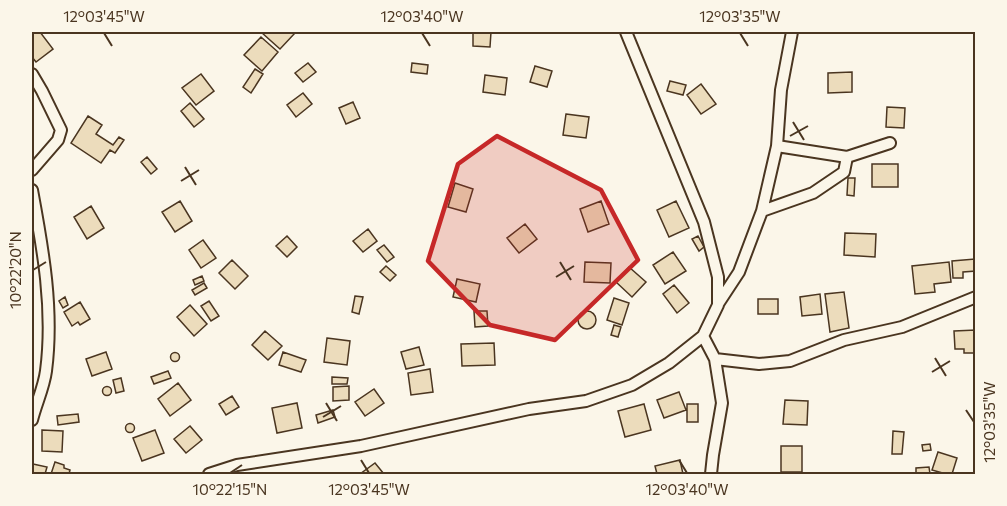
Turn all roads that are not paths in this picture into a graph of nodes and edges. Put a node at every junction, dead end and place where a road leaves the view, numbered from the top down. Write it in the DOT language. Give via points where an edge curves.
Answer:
graph roads {
  1 [pos="626,32"];
  2 [pos="792,32"];
  3 [pos="32,74"];
  4 [pos="890,143"];
  5 [pos="777,146"];
  6 [pos="847,157"];
  7 [pos="32,170"];
  8 [pos="32,190"];
  9 [pos="762,211"];
  10 [pos="975,297"];
  11 [pos="718,304"];
  12 [pos="703,336"];
  13 [pos="715,359"];
  14 [pos="32,420"];
  15 [pos="209,474"];
  16 [pos="711,474"];
  1 -- 11 [label="street" via="704,222 718,277"];
  2 -- 5 [label="street" via="781,90"];
  3 -- 7 [label="street" via="61,130 58,140"];
  4 -- 6 [label="street"];
  5 -- 6 [label="street"];
  5 -- 9 [label="street"];
  6 -- 9 [label="street" via="844,172 813,192"];
  8 -- 14 [label="street" via="47,279 48,332 46,372"];
  9 -- 11 [label="street" via="739,272"];
  10 -- 13 [label="street" via="902,327 844,339 790,361 759,364"];
  11 -- 12 [label="street"];
  12 -- 13 [label="street"];
  12 -- 15 [label="street" via="632,385 586,401 361,447 237,465"];
  13 -- 16 [label="street" via="722,404"];
}
